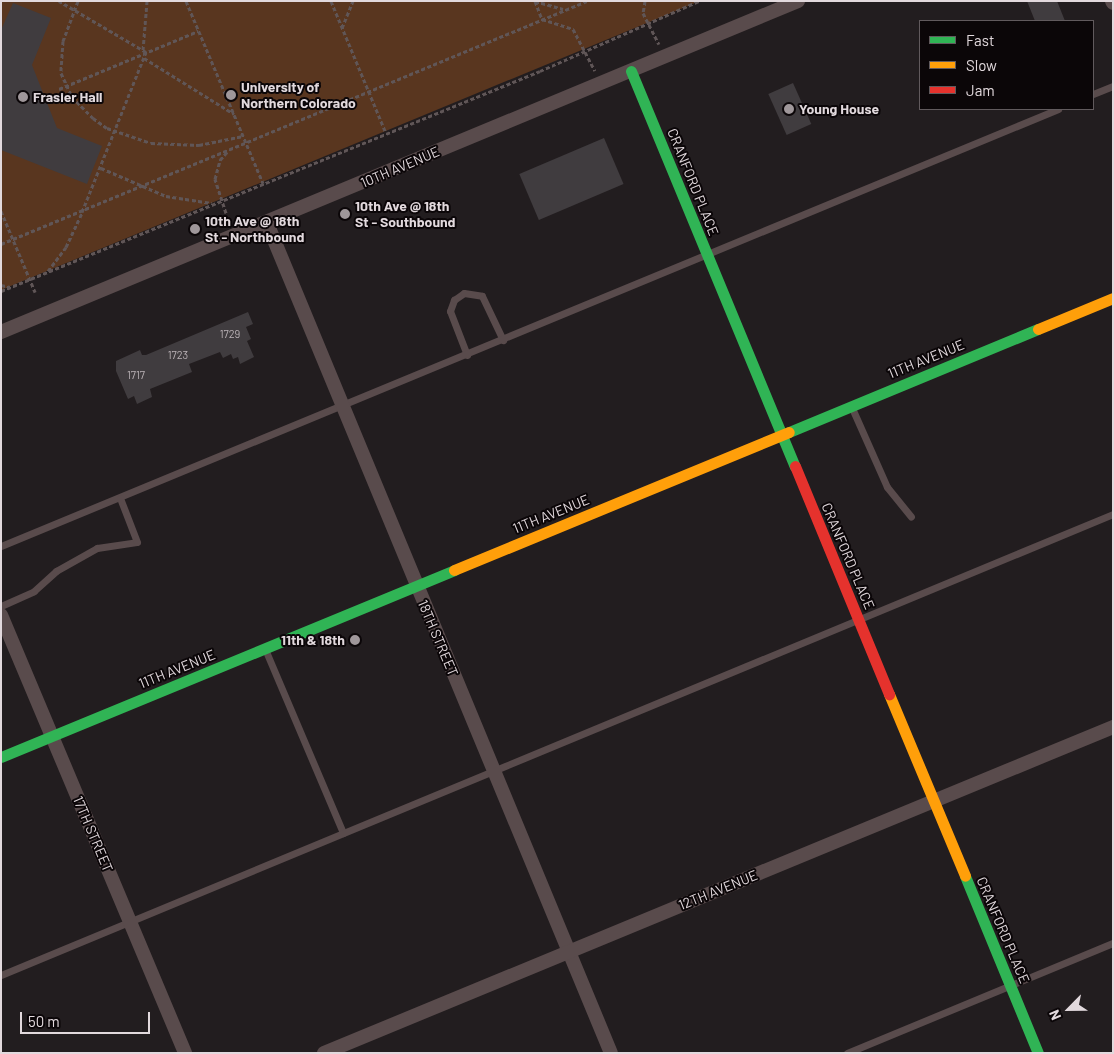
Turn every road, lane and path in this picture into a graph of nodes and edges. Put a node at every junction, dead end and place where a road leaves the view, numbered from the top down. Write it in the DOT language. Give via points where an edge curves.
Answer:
graph roads {
  1 [pos="59,1"];
  2 [pos="78,1"];
  3 [pos="147,1"];
  4 [pos="186,1"];
  5 [pos="331,1"];
  6 [pos="353,1"];
  7 [pos="535,1"];
  8 [pos="587,1"];
  9 [pos="644,1"];
  10 [pos="699,1"];
  11 [pos="798,1"];
  12 [pos="566,9"];
  13 [pos="73,10"];
  14 [pos="545,21"];
  15 [pos="650,22"];
  16 [pos="342,28"];
  17 [pos="198,31"];
  18 [pos="660,45"];
  19 [pos="586,49"];
  20 [pos="144,51"];
  21 [pos="144,58"];
  22 [pos="631,71"];
  23 [pos="595,72"];
  24 [pos="65,86"];
  25 [pos="1113,86"];
  26 [pos="59,89"];
  27 [pos="369,94"];
  28 [pos="1094,94"];
  29 [pos="1056,110"];
  30 [pos="234,114"];
  31 [pos="116,132"];
  32 [pos="386,133"];
  33 [pos="244,136"];
  34 [pos="247,144"];
  35 [pos="228,152"];
  36 [pos="101,168"];
  37 [pos="264,183"];
  38 [pos="143,186"];
  39 [pos="220,200"];
  40 [pos="212,204"];
  41 [pos="1,211"];
  42 [pos="82,212"];
  43 [pos="226,213"];
  44 [pos="267,223"];
  45 [pos="13,239"];
  46 [pos="1,244"];
  47 [pos="707,256"];
  48 [pos="47,272"];
  49 [pos="30,279"];
  50 [pos="1,285"];
  51 [pos="11,287"];
  52 [pos="1,291"];
  53 [pos="35,292"];
  54 [pos="1113,298"];
  55 [pos="1,332"];
  56 [pos="503,340"];
  57 [pos="467,355"];
  58 [pos="342,406"];
  59 [pos="852,406"];
  60 [pos="781,435"];
  61 [pos="120,498"];
  62 [pos="1113,514"];
  63 [pos="910,517"];
  64 [pos="1,546"];
  65 [pos="416,585"];
  66 [pos="1,606"];
  67 [pos="1,615"];
  68 [pos="858,621"];
  69 [pos="265,649"];
  70 [pos="1113,727"];
  71 [pos="52,737"];
  72 [pos="1,757"];
  73 [pos="494,771"];
  74 [pos="933,801"];
  75 [pos="343,833"];
  76 [pos="130,922"];
  77 [pos="1113,943"];
  78 [pos="569,951"];
  79 [pos="1,975"];
  80 [pos="1010,985"];
  81 [pos="185,1053"];
  82 [pos="324,1053"];
  83 [pos="611,1053"];
  84 [pos="847,1053"];
  85 [pos="1038,1053"];
  1 -- 13 [label="path"];
  2 -- 13 [label="path"];
  3 -- 20 [label="path"];
  4 -- 17 [label="path"];
  5 -- 16 [label="path"];
  6 -- 16 [label="path"];
  7 -- 12 [label="path" via="555,10"];
  7 -- 14 [label="path"];
  8 -- 12 [label="path"];
  9 -- 15 [label="path" via="643,13"];
  10 -- 15 [label="path"];
  11 -- 22 [label="street, 10TH AVENUE"];
  12 -- 14 [label="path"];
  13 -- 20 [label="path"];
  13 -- 24 [label="path" via="61,56"];
  14 -- 19 [label="path" via="573,30"];
  14 -- 27 [label="path"];
  15 -- 18 [label="path"];
  15 -- 19 [label="path"];
  16 -- 27 [label="path"];
  17 -- 20 [label="path"];
  17 -- 30 [label="path"];
  19 -- 23 [label="path"];
  19 -- 32 [label="path"];
  20 -- 21 [label="path"];
  20 -- 24 [label="path"];
  21 -- 30 [label="path"];
  21 -- 31 [label="path"];
  22 -- 44 [label="street, 10TH AVENUE"];
  22 -- 47 [label="main road, CRANFORD PLACE"];
  24 -- 26 [label="path"];
  24 -- 31 [label="path" via="81,108"];
  25 -- 28 [label="lane"];
  27 -- 32 [label="path"];
  27 -- 34 [label="path"];
  29 -- 47 [label="lane"];
  30 -- 33 [label="path"];
  31 -- 33 [label="path" via="151,144 182,145"];
  31 -- 36 [label="path"];
  32 -- 37 [label="path"];
  33 -- 34 [label="path"];
  34 -- 35 [label="path"];
  34 -- 37 [label="path"];
  35 -- 38 [label="path"];
  35 -- 39 [label="path" via="217,169"];
  36 -- 38 [label="path"];
  36 -- 42 [label="path"];
  37 -- 39 [label="path"];
  38 -- 40 [label="path" via="166,196"];
  38 -- 42 [label="path"];
  39 -- 40 [label="path"];
  39 -- 43 [label="path"];
  40 -- 48 [label="path"];
  41 -- 45 [label="path"];
  42 -- 45 [label="path"];
  42 -- 48 [label="path" via="66,247"];
  44 -- 55 [label="street, 10TH AVENUE"];
  44 -- 58 [label="street, 18TH STREET"];
  45 -- 46 [label="path"];
  45 -- 49 [label="path"];
  47 -- 56 [label="lane"];
  47 -- 60 [label="main road, CRANFORD PLACE"];
  48 -- 49 [label="path"];
  49 -- 51 [label="path"];
  49 -- 53 [label="path"];
  50 -- 51 [label="path"];
  51 -- 52 [label="path"];
  54 -- 59 [label="main road, 11TH AVENUE"];
  56 -- 57 [label="lane"];
  56 -- 57 [label="lane" via="482,296 464,293 454,300 450,311"];
  57 -- 58 [label="lane"];
  58 -- 61 [label="lane"];
  58 -- 65 [label="street, 18TH STREET"];
  59 -- 60 [label="main road, 11TH AVENUE"];
  59 -- 63 [label="lane" via="887,487"];
  60 -- 65 [label="main road, 11TH AVENUE"];
  60 -- 68 [label="main road, CRANFORD PLACE"];
  61 -- 64 [label="lane"];
  61 -- 66 [label="lane" via="137,542 97,548 56,571 34,591"];
  62 -- 68 [label="lane"];
  65 -- 69 [label="main road, 11TH AVENUE"];
  65 -- 73 [label="street, 18TH STREET"];
  67 -- 71 [label="street, 17TH STREET"];
  68 -- 73 [label="lane"];
  68 -- 74 [label="main road, CRANFORD PLACE"];
  69 -- 71 [label="main road, 11TH AVENUE"];
  69 -- 75 [label="lane"];
  70 -- 74 [label="street, 12TH AVENUE"];
  71 -- 72 [label="main road, 11TH AVENUE"];
  71 -- 76 [label="street, 17TH STREET"];
  73 -- 75 [label="lane"];
  73 -- 78 [label="street, 18TH STREET"];
  74 -- 78 [label="street, 12TH AVENUE"];
  74 -- 80 [label="main road, CRANFORD PLACE"];
  75 -- 76 [label="lane"];
  76 -- 79 [label="lane"];
  76 -- 81 [label="street, 17TH STREET"];
  77 -- 80 [label="lane"];
  78 -- 82 [label="street, 12TH AVENUE"];
  78 -- 83 [label="street, 18TH STREET"];
  80 -- 84 [label="lane"];
  80 -- 85 [label="main road, CRANFORD PLACE"];
}
